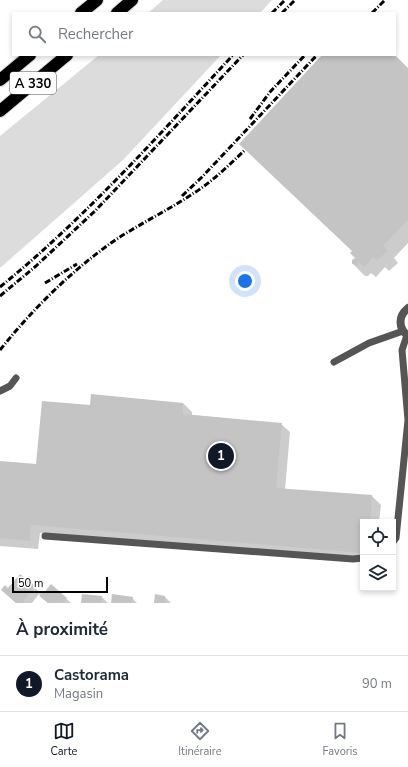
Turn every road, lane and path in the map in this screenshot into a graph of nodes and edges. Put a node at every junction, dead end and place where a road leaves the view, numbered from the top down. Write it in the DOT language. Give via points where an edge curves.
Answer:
graph roads {
  1 [pos="97,0"];
  2 [pos="132,0"];
  3 [pos="82,12"];
  4 [pos="118,12"];
  5 [pos="29,56"];
  6 [pos="66,56"];
  7 [pos="0,80"];
  8 [pos="0,111"];
  9 [pos="408,308"];
  10 [pos="406,334"];
  11 [pos="334,362"];
  12 [pos="16,378"];
  13 [pos="0,391"];
  14 [pos="45,536"];
  15 [pos="396,538"];
  16 [pos="360,558"];
  1 -- 3 [label="highway"];
  2 -- 4 [label="highway"];
  5 -- 7 [label="highway, A 330"];
  6 -- 8 [label="highway, A 330"];
  9 -- 10 [label="street" via="400,320"];
  10 -- 11 [label="lane" via="369,343"];
  10 -- 15 [label="lane" via="402,350 408,420"];
  12 -- 13 [label="lane" via="10,386"];
  14 -- 16 [label="lane"];
}
